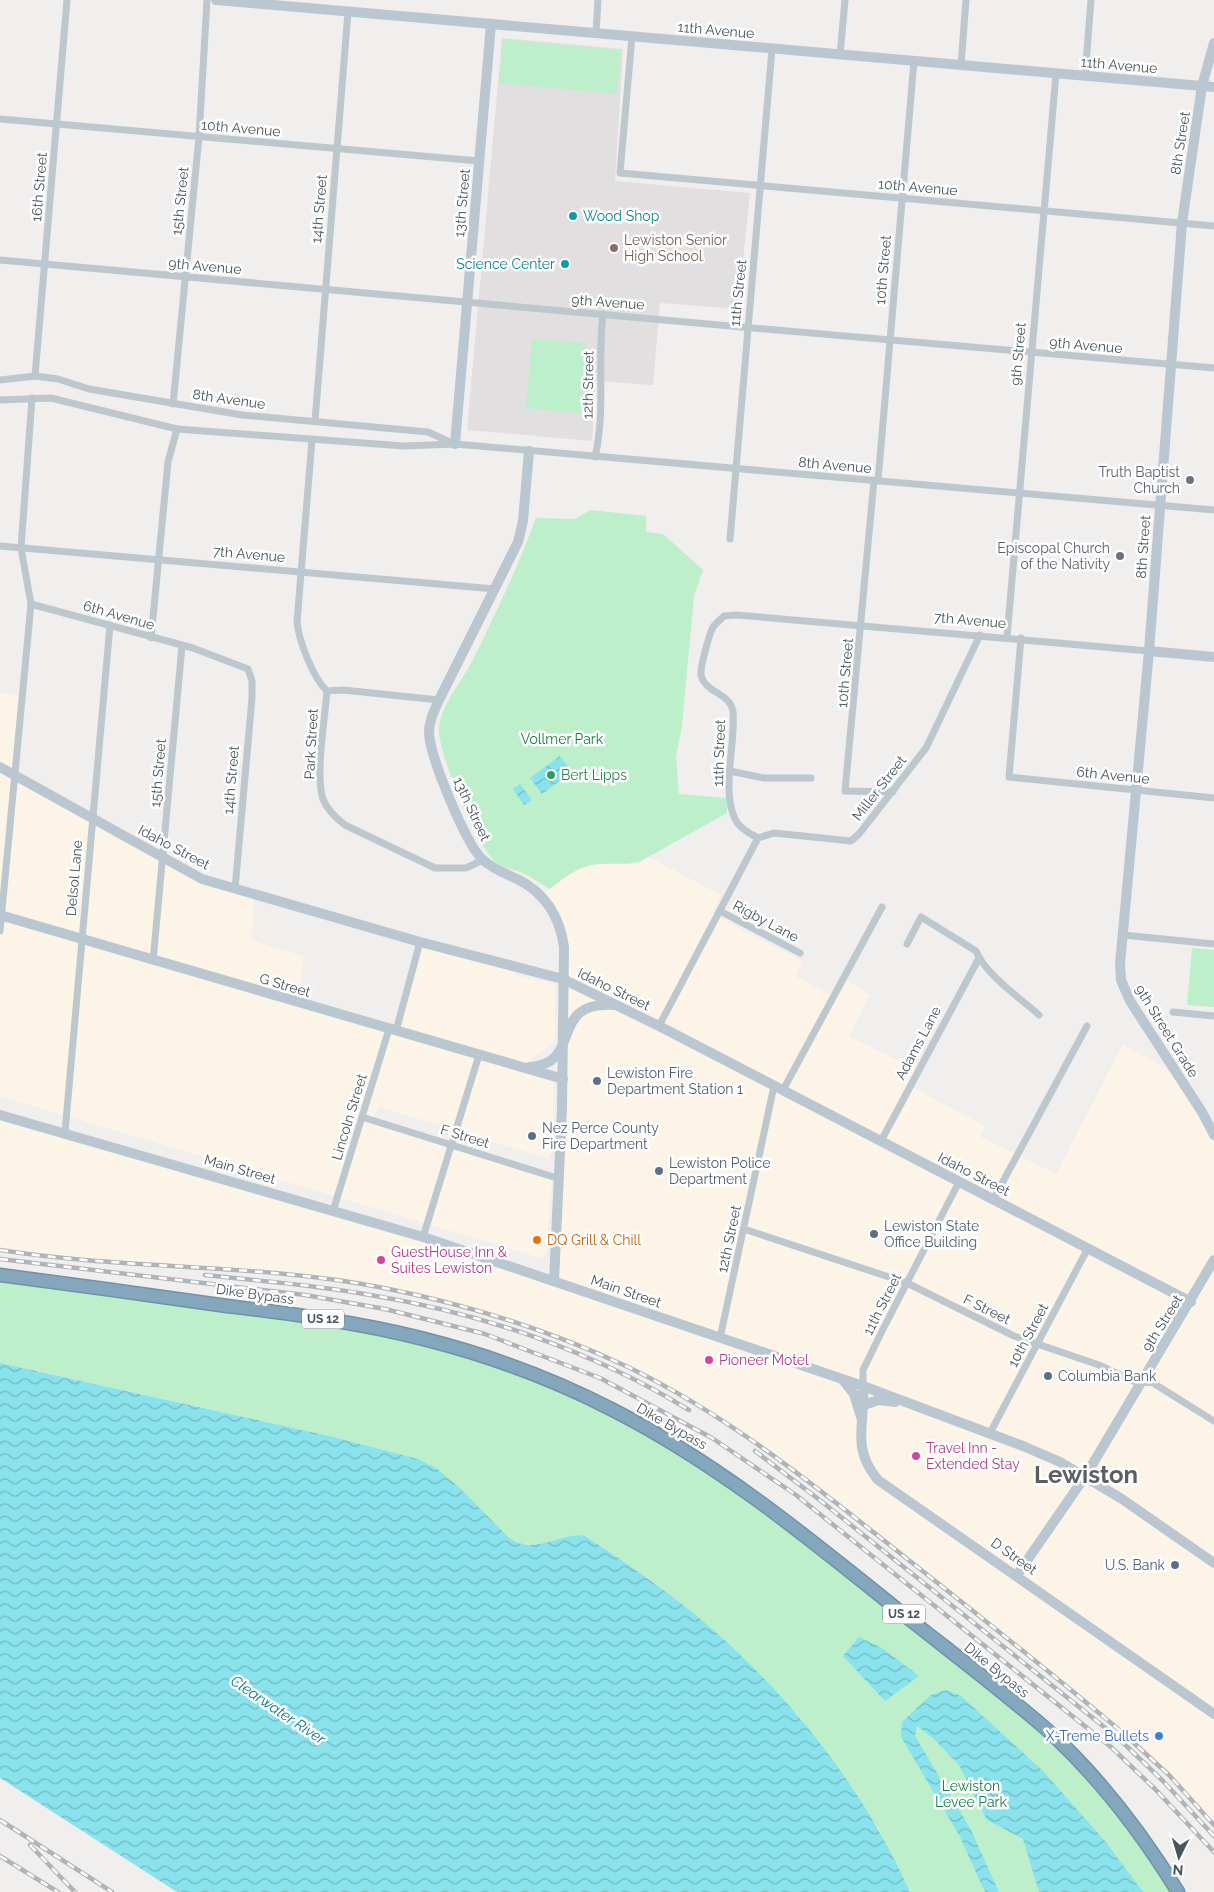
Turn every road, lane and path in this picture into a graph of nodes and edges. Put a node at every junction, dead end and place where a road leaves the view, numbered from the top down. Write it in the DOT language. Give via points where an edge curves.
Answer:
graph roads {
  1 [pos="67,0"];
  2 [pos="207,0"];
  3 [pos="216,0"];
  4 [pos="350,0"];
  5 [pos="598,0"];
  6 [pos="845,0"];
  7 [pos="966,0"];
  8 [pos="1091,0"];
  9 [pos="348,12"];
  10 [pos="490,24"];
  11 [pos="596,33"];
  12 [pos="632,36"];
  13 [pos="1214,43"];
  14 [pos="772,49"];
  15 [pos="840,55"];
  16 [pos="914,61"];
  17 [pos="961,65"];
  18 [pos="1056,74"];
  19 [pos="1085,76"];
  20 [pos="1202,86"];
  21 [pos="1214,88"];
  22 [pos="0,119"];
  23 [pos="57,125"];
  24 [pos="199,137"];
  25 [pos="338,150"];
  26 [pos="479,161"];
  27 [pos="761,186"];
  28 [pos="902,198"];
  29 [pos="1043,211"];
  30 [pos="1182,223"];
  31 [pos="1214,226"];
  32 [pos="0,260"];
  33 [pos="45,264"];
  34 [pos="185,277"];
  35 [pos="326,290"];
  36 [pos="467,303"];
  37 [pos="603,314"];
  38 [pos="747,327"];
  39 [pos="890,340"];
  40 [pos="1032,353"];
  41 [pos="1170,364"];
  42 [pos="1214,368"];
  43 [pos="36,376"];
  44 [pos="0,380"];
  45 [pos="32,398"];
  46 [pos="0,400"];
  47 [pos="173,404"];
  48 [pos="315,421"];
  49 [pos="177,429"];
  50 [pos="312,440"];
  51 [pos="454,444"];
  52 [pos="529,451"];
  53 [pos="595,457"];
  54 [pos="736,469"];
  55 [pos="876,481"];
  56 [pos="1019,494"];
  57 [pos="1160,505"];
  58 [pos="1214,510"];
  59 [pos="730,539"];
  60 [pos="0,546"];
  61 [pos="21,548"];
  62 [pos="160,560"];
  63 [pos="301,572"];
  64 [pos="495,590"];
  65 [pos="31,604"];
  66 [pos="724,616"];
  67 [pos="110,625"];
  68 [pos="861,625"];
  69 [pos="980,635"];
  70 [pos="1007,637"];
  71 [pos="152,638"];
  72 [pos="1021,638"];
  73 [pos="182,646"];
  74 [pos="1149,651"];
  75 [pos="1214,657"];
  76 [pos="250,673"];
  77 [pos="327,691"];
  78 [pos="439,700"];
  79 [pos="0,767"];
  80 [pos="730,771"];
  81 [pos="16,775"];
  82 [pos="811,778"];
  83 [pos="1137,790"];
  84 [pos="893,792"];
  85 [pos="1214,798"];
  86 [pos="93,818"];
  87 [pos="758,838"];
  88 [pos="163,857"];
  89 [pos="483,860"];
  90 [pos="235,889"];
  91 [pos="882,907"];
  92 [pos="720,911"];
  93 [pos="1,916"];
  94 [pos="0,931"];
  95 [pos="1123,935"];
  96 [pos="81,940"];
  97 [pos="420,942"];
  98 [pos="907,944"];
  99 [pos="1214,944"];
  100 [pos="800,953"];
  101 [pos="979,958"];
  102 [pos="153,961"];
  103 [pos="563,979"];
  104 [pos="618,1006"];
  105 [pos="1173,1012"];
  106 [pos="1039,1015"];
  107 [pos="1214,1016"];
  108 [pos="659,1026"];
  109 [pos="1087,1026"];
  110 [pos="392,1030"];
  111 [pos="563,1048"];
  112 [pos="479,1055"];
  113 [pos="523,1067"];
  114 [pos="563,1079"];
  115 [pos="779,1088"];
  116 [pos="0,1115"];
  117 [pos="362,1117"];
  118 [pos="65,1132"];
  119 [pos="1214,1135"];
  120 [pos="880,1141"];
  121 [pos="451,1145"];
  122 [pos="560,1179"];
  123 [pos="959,1182"];
  124 [pos="993,1200"];
  125 [pos="333,1211"];
  126 [pos="744,1229"];
  127 [pos="423,1238"];
  128 [pos="1088,1248"];
  129 [pos="1214,1260"];
  130 [pos="0,1275"];
  131 [pos="554,1281"];
  132 [pos="907,1283"];
  133 [pos="1191,1302"];
  134 [pos="720,1338"];
  135 [pos="1038,1345"];
  136 [pos="842,1379"];
  137 [pos="1142,1382"];
  138 [pos="863,1386"];
  139 [pos="864,1405"];
  140 [pos="915,1405"];
  141 [pos="861,1418"];
  142 [pos="1214,1421"];
  143 [pos="990,1434"];
  144 [pos="1086,1476"];
  145 [pos="1214,1563"];
  146 [pos="1017,1575"];
  147 [pos="1214,1714"];
  148 [pos="1178,1892"];
  1 -- 23 [label="street, 16th Street"];
  2 -- 24 [label="street, 15th Street"];
  3 -- 9 [label="main road, 11th Avenue"];
  4 -- 9 [label="main road, 14th Street"];
  5 -- 11 [label="street"];
  6 -- 15 [label="street"];
  7 -- 17 [label="street"];
  8 -- 19 [label="street"];
  9 -- 10 [label="main road, 11th Avenue"];
  9 -- 25 [label="street, 14th Street"];
  10 -- 11 [label="main road, 11th Avenue"];
  10 -- 26 [label="main road, 13th Street"];
  11 -- 12 [label="main road, 11th Avenue"];
  12 -- 14 [label="main road, 11th Avenue"];
  12 -- 27 [label="street, 10th Avenue" via="620,174"];
  13 -- 20 [label="main road, 8th Street"];
  14 -- 15 [label="main road, 11th Avenue"];
  14 -- 27 [label="street, 11th Street"];
  15 -- 16 [label="main road, 11th Avenue"];
  16 -- 17 [label="main road, 11th Avenue"];
  16 -- 28 [label="street, 10th Street"];
  17 -- 18 [label="main road, 11th Avenue"];
  18 -- 19 [label="main road, 11th Avenue"];
  18 -- 29 [label="street, 9th Street"];
  19 -- 20 [label="main road, 11th Avenue"];
  20 -- 21 [label="main road, 11th Avenue"];
  20 -- 30 [label="main road, 8th Street"];
  22 -- 23 [label="street, 10th Avenue"];
  23 -- 24 [label="street, 10th Avenue"];
  23 -- 33 [label="street, 16th Street"];
  24 -- 25 [label="street, 10th Avenue"];
  24 -- 34 [label="street, 15th Street"];
  25 -- 26 [label="street, 10th Avenue"];
  25 -- 35 [label="street, 14th Street"];
  26 -- 36 [label="main road, 13th Street"];
  27 -- 28 [label="street, 10th Avenue"];
  27 -- 38 [label="street, 11th Street"];
  28 -- 29 [label="street, 10th Avenue"];
  28 -- 39 [label="street, 10th Street"];
  29 -- 30 [label="street, 10th Avenue"];
  29 -- 40 [label="street, 9th Street"];
  30 -- 31 [label="street, 10th Avenue"];
  30 -- 41 [label="main road, 8th Street"];
  32 -- 33 [label="street, 9th Avenue"];
  33 -- 34 [label="street, 9th Avenue"];
  33 -- 43 [label="street, 16th Street"];
  34 -- 35 [label="street, 9th Avenue"];
  34 -- 47 [label="street, 15th Street"];
  35 -- 36 [label="street, 9th Avenue"];
  35 -- 48 [label="street, 14th Street"];
  36 -- 37 [label="street, 9th Avenue"];
  36 -- 51 [label="main road, 13th Street"];
  37 -- 38 [label="street, 9th Avenue"];
  37 -- 53 [label="street, 12th Street" via="601,395"];
  38 -- 39 [label="street, 9th Avenue"];
  38 -- 54 [label="street, 11th Street"];
  39 -- 40 [label="street, 9th Avenue"];
  39 -- 55 [label="street, 10th Street"];
  40 -- 41 [label="street, 9th Avenue"];
  40 -- 56 [label="street, 9th Street"];
  41 -- 42 [label="street, 9th Avenue"];
  41 -- 57 [label="main road, 8th Street"];
  43 -- 44 [label="street, 8th Avenue"];
  43 -- 47 [label="street, 8th Avenue"];
  45 -- 46 [label="street, 8th Avenue"];
  45 -- 49 [label="street, 8th Avenue" via="60,400"];
  45 -- 61 [label="street"];
  47 -- 48 [label="street, 8th Avenue" via="242,416"];
  48 -- 51 [label="street, 8th Avenue" via="428,432"];
  49 -- 50 [label="street, 8th Avenue"];
  49 -- 62 [label="street" via="168,462"];
  50 -- 51 [label="street, 8th Avenue" via="415,446"];
  50 -- 63 [label="street"];
  51 -- 52 [label="street, 8th Avenue"];
  52 -- 53 [label="street, 8th Avenue"];
  52 -- 64 [label="main road, 13th Street" via="521,530"];
  53 -- 54 [label="street, 8th Avenue"];
  54 -- 55 [label="street, 8th Avenue"];
  54 -- 59 [label="street, 11th Street"];
  55 -- 56 [label="street, 8th Avenue"];
  55 -- 68 [label="street, 10th Street"];
  56 -- 57 [label="street, 8th Avenue"];
  56 -- 70 [label="street, 9th Street"];
  57 -- 58 [label="street, 8th Avenue"];
  57 -- 74 [label="main road, 8th Street"];
  60 -- 61 [label="street, 7th Avenue"];
  61 -- 62 [label="street, 7th Avenue"];
  61 -- 65 [label="street"];
  62 -- 63 [label="street, 7th Avenue"];
  62 -- 71 [label="street"];
  63 -- 64 [label="street, 7th Avenue"];
  63 -- 77 [label="street, Park Street" via="298,633 321,686"];
  64 -- 78 [label="main road, 13th Street"];
  65 -- 67 [label="street, 6th Avenue"];
  65 -- 81 [label="street"];
  66 -- 68 [label="street, 7th Avenue" via="737,614"];
  66 -- 80 [label="street, 11th Street" via="713,627 701,675 709,688 731,704"];
  67 -- 71 [label="street, 6th Avenue"];
  67 -- 86 [label="street, Delsol Lane"];
  68 -- 69 [label="street, 7th Avenue"];
  68 -- 84 [label="street, 10th Street" via="845,791"];
  69 -- 70 [label="street, 7th Avenue"];
  69 -- 84 [label="street, Miller Street" via="930,741"];
  70 -- 72 [label="street, 7th Avenue"];
  71 -- 73 [label="street, 6th Avenue"];
  72 -- 74 [label="street, 7th Avenue"];
  72 -- 83 [label="street, 6th Avenue" via="1009,777"];
  73 -- 76 [label="street, 6th Avenue" via="243,667"];
  73 -- 88 [label="street, 15th Street"];
  74 -- 75 [label="main road, 7th Avenue"];
  74 -- 83 [label="main road, 8th Street"];
  76 -- 90 [label="street, 14th Street" via="252,698"];
  77 -- 78 [label="street"];
  77 -- 89 [label="street, Park Street" via="320,784 326,806 336,819 435,868 466,868"];
  78 -- 89 [label="main road, 13th Street" via="430,722 434,757 467,837"];
  79 -- 81 [label="main road, Idaho Street"];
  80 -- 82 [label="street" via="764,778"];
  80 -- 87 [label="street, 11th Street" via="735,820"];
  81 -- 86 [label="main road, Idaho Street"];
  81 -- 93 [label="street"];
  83 -- 85 [label="street, 6th Avenue"];
  83 -- 95 [label="main road, 8th Street"];
  84 -- 87 [label="street, Miller Street" via="851,841 774,833"];
  86 -- 88 [label="main road, Idaho Street"];
  86 -- 96 [label="street, Delsol Lane"];
  87 -- 92 [label="street"];
  88 -- 90 [label="main road, Idaho Street" via="202,879"];
  88 -- 102 [label="street, 15th Street"];
  89 -- 103 [label="main road, 13th Street" via="535,891 555,914 564,947"];
  90 -- 97 [label="main road, Idaho Street"];
  91 -- 115 [label="street, 12th Street"];
  92 -- 100 [label="street, Rigby Lane"];
  92 -- 108 [label="street"];
  93 -- 94 [label="street"];
  93 -- 96 [label="main road, G Street"];
  95 -- 99 [label="street"];
  95 -- 119 [label="main road, 9th Street Grade" via="1120,964 1124,990"];
  96 -- 102 [label="main road, G Street"];
  96 -- 118 [label="street, Delsol Lane"];
  97 -- 103 [label="main road, Idaho Street"];
  97 -- 110 [label="street, Lincoln Street"];
  98 -- 101 [label="street" via="921,917 970,946"];
  101 -- 106 [label="street"];
  101 -- 120 [label="street, Adams Lane"];
  102 -- 110 [label="main road, G Street"];
  103 -- 104 [label="main road, Idaho Street"];
  103 -- 111 [label="main road, 13th Street"];
  104 -- 108 [label="main road, Idaho Street"];
  104 -- 111 [label="main road" via="594,1006 582,1010 569,1026"];
  105 -- 107 [label="street"];
  108 -- 115 [label="main road, Idaho Street"];
  109 -- 124 [label="street"];
  110 -- 112 [label="main road, G Street"];
  110 -- 117 [label="street, Lincoln Street"];
  111 -- 113 [label="main road" via="549,1063"];
  111 -- 114 [label="main road, 13th Street"];
  112 -- 113 [label="main road, G Street"];
  112 -- 121 [label="street"];
  113 -- 114 [label="main road, G Street"];
  114 -- 122 [label="main road, 13th Street"];
  115 -- 120 [label="main road, Idaho Street"];
  115 -- 126 [label="street, 12th Street"];
  116 -- 118 [label="main road, Main Street"];
  117 -- 121 [label="street, F Street"];
  117 -- 125 [label="street, Lincoln Street"];
  118 -- 125 [label="main road, Main Street"];
  120 -- 123 [label="main road, Idaho Street"];
  121 -- 122 [label="street, F Street"];
  121 -- 127 [label="street"];
  122 -- 131 [label="main road, 13th Street"];
  123 -- 124 [label="main road, Idaho Street"];
  123 -- 132 [label="street, 11th Street"];
  124 -- 128 [label="main road, Idaho Street"];
  125 -- 127 [label="main road, Main Street"];
  126 -- 132 [label="street, F Street"];
  126 -- 134 [label="street, 12th Street"];
  127 -- 131 [label="main road, Main Street"];
  128 -- 133 [label="main road, Idaho Street"];
  128 -- 135 [label="street, 10th Street"];
  129 -- 133 [label="main road, 9th Street"];
  130 -- 148 [label="highway, Dike Bypass / US 12" via="330,1320 396,1333 488,1359 611,1408 672,1442 740,1487 1014,1702 1066,1748 1107,1792"];
  131 -- 134 [label="main road, Main Street"];
  132 -- 135 [label="street, F Street"];
  132 -- 138 [label="street, 11th Street" via="863,1370"];
  133 -- 137 [label="main road, 9th Street"];
  134 -- 136 [label="main road, Main Street"];
  135 -- 137 [label="street, F Street"];
  135 -- 143 [label="street, 10th Street"];
  136 -- 138 [label="main road, Main Street"];
  136 -- 141 [label="main road" via="854,1394"];
  137 -- 142 [label="street, F Street" via="1153,1383"];
  137 -- 144 [label="main road, 9th Street"];
  138 -- 139 [label="main road, D Street"];
  138 -- 140 [label="main road, Main Street"];
  139 -- 140 [label="main road" via="878,1400"];
  139 -- 141 [label="main road, D Street"];
  140 -- 143 [label="main road, Main Street"];
  141 -- 146 [label="main road, D Street" via="862,1453 878,1480"];
  143 -- 144 [label="main road, Main Street"];
  144 -- 145 [label="main road, Main Street"];
  144 -- 146 [label="main road, 9th Street"];
  146 -- 147 [label="main road, D Street"];
}
